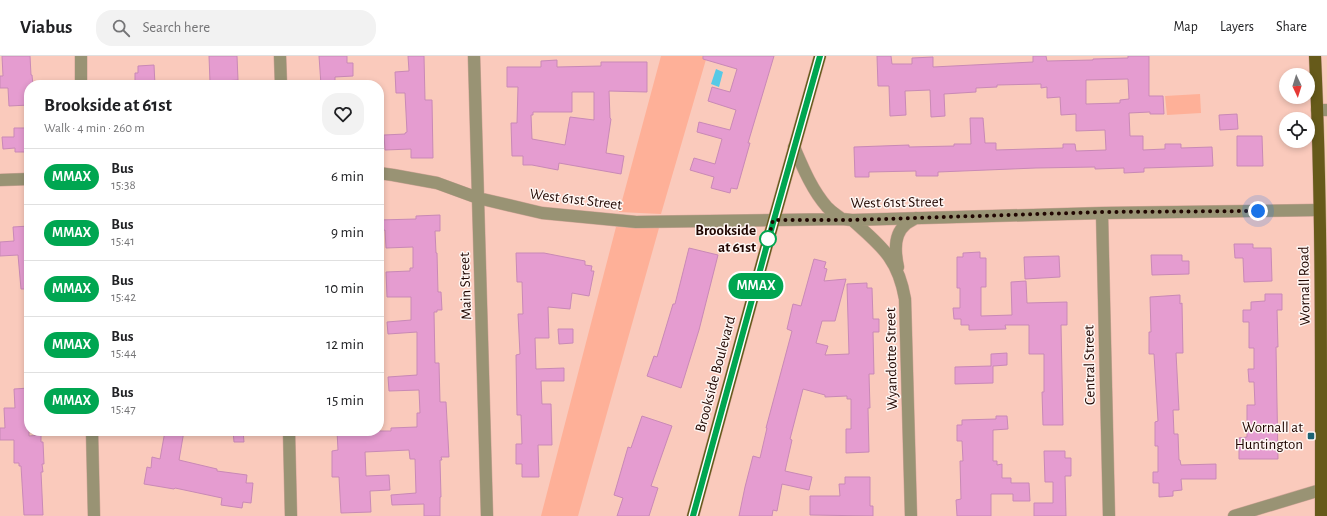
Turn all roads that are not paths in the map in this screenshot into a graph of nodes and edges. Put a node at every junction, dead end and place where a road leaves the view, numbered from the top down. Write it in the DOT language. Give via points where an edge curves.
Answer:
graph roads {
  1 [pos="80,56"];
  2 [pos="280,56"];
  3 [pos="474,56"];
  4 [pos="820,56"];
  5 [pos="1315,56"];
  6 [pos="82,80"];
  7 [pos="280,80"];
  8 [pos="1322,110"];
  9 [pos="794,147"];
  10 [pos="384,173"];
  11 [pos="24,179"];
  12 [pos="0,180"];
  13 [pos="478,198"];
  14 [pos="1319,210"];
  15 [pos="1102,212"];
  16 [pos="917,218"];
  17 [pos="773,220"];
  18 [pos="847,220"];
  19 [pos="899,274"];
  20 [pos="1324,294"];
  21 [pos="92,436"];
  22 [pos="289,436"];
  23 [pos="1324,489"];
  24 [pos="94,516"];
  25 [pos="291,516"];
  26 [pos="487,516"];
  27 [pos="693,516"];
  28 [pos="911,516"];
  29 [pos="1109,516"];
  30 [pos="1234,516"];
  31 [pos="1320,516"];
  1 -- 6 [label="street"];
  2 -- 7 [label="street"];
  3 -- 13 [label="street, Main Street"];
  4 -- 9 [label="main road, Brookside Boulevard"];
  5 -- 8 [label="main road, Wornall Road"];
  8 -- 14 [label="main road, Wornall Road"];
  9 -- 17 [label="main road, Brookside Boulevard"];
  9 -- 18 [label="street, Wyandotte Street" via="808,180 819,196 828,208"];
  10 -- 13 [label="street, West 61st Street" via="437,183"];
  11 -- 12 [label="street"];
  13 -- 17 [label="street, West 61st Street" via="542,213 636,222"];
  13 -- 26 [label="street, Main Street"];
  14 -- 15 [label="street, West 61st Street"];
  14 -- 20 [label="main road, Wornall Road"];
  15 -- 16 [label="street, West 61st Street"];
  15 -- 29 [label="street, Central Street"];
  16 -- 18 [label="street, West 61st Street"];
  16 -- 19 [label="street" via="905,225 899,233 896,251"];
  17 -- 18 [label="street, West 61st Street"];
  17 -- 27 [label="main road, Brookside Boulevard"];
  18 -- 19 [label="street, Wyandotte Street" via="873,239 891,258"];
  19 -- 28 [label="street, Wyandotte Street" via="905,299"];
  20 -- 23 [label="main road, Wornall Road"];
  21 -- 24 [label="street"];
  22 -- 25 [label="street"];
  23 -- 30 [label="street"];
  23 -- 31 [label="main road, Wornall Road"];
}
